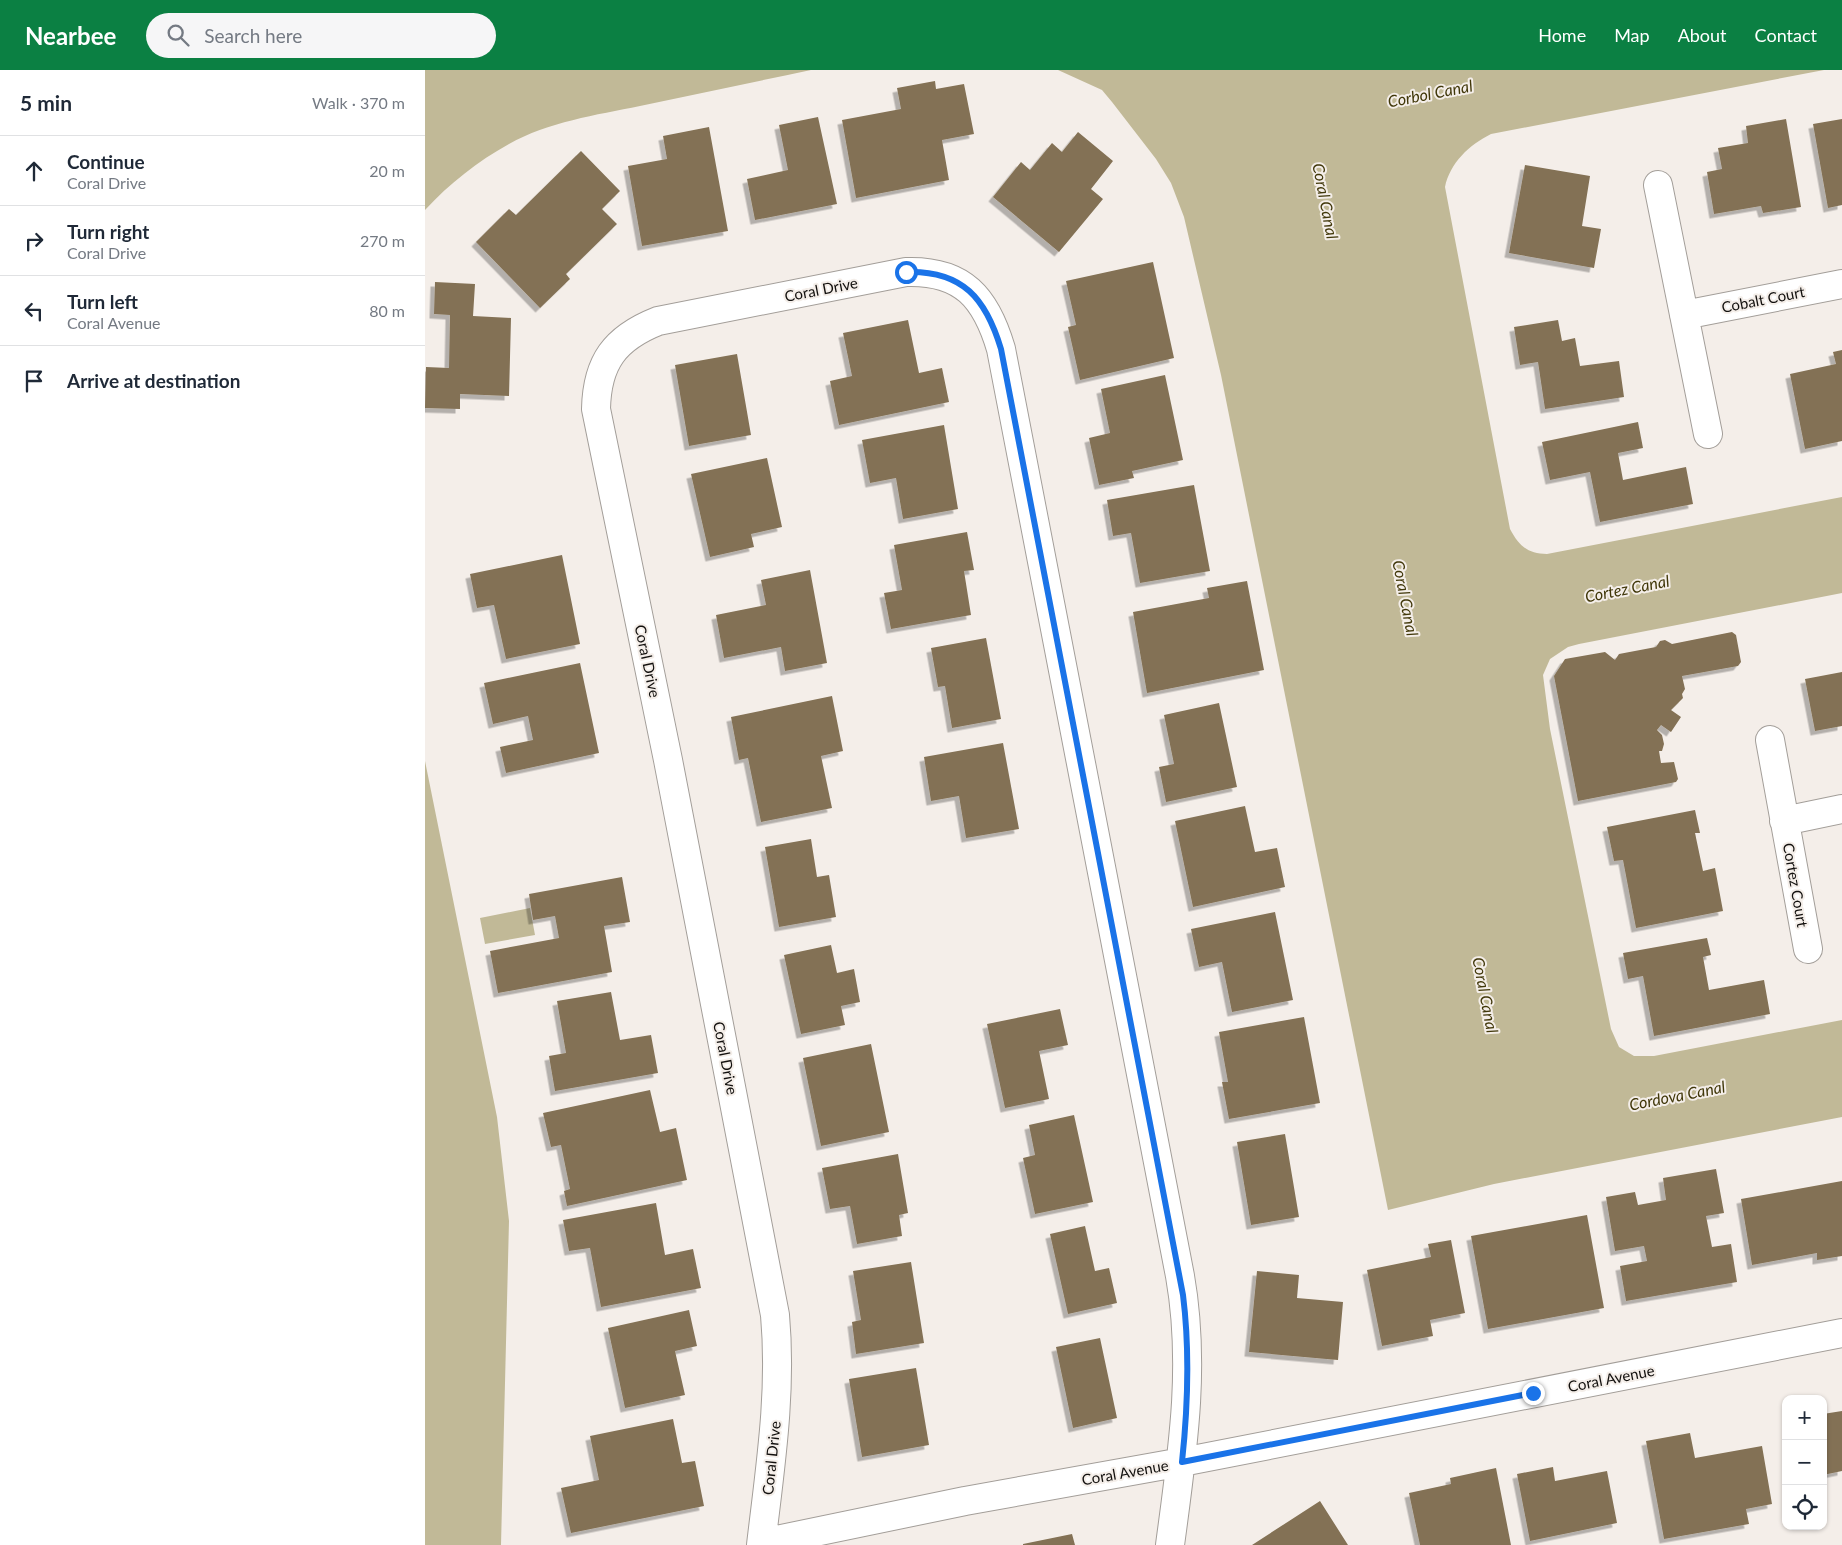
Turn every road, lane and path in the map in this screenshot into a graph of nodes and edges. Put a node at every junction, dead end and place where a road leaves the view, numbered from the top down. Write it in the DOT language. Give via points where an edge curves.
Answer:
graph roads {
  1 [pos="1658,185"];
  2 [pos="1842,284"];
  3 [pos="1684,315"];
  4 [pos="1707,434"];
  5 [pos="1770,740"];
  6 [pos="1842,809"];
  7 [pos="1784,821"];
  8 [pos="1808,949"];
  9 [pos="1842,1333"];
  10 [pos="1182,1462"];
  11 [pos="762,1544"];
  12 [pos="1171,1545"];
  1 -- 3 [label="street"];
  2 -- 3 [label="street, Cobalt Court"];
  3 -- 4 [label="street"];
  5 -- 7 [label="street, Cortez Court"];
  6 -- 7 [label="street"];
  7 -- 8 [label="street, Cortez Court"];
  9 -- 10 [label="street, Coral Avenue"];
  10 -- 11 [label="street, Coral Avenue" via="965,1501"];
  10 -- 11 [label="street, Coral Drive" via="1188,1392 1183,1295 1001,349 983,304 969,290 944,276 906,272 658,321 625,336 601,371 596,388 596,409 668,760 775,1316 779,1356 777,1397"];
  10 -- 12 [label="street, Coral Drive"];
}
